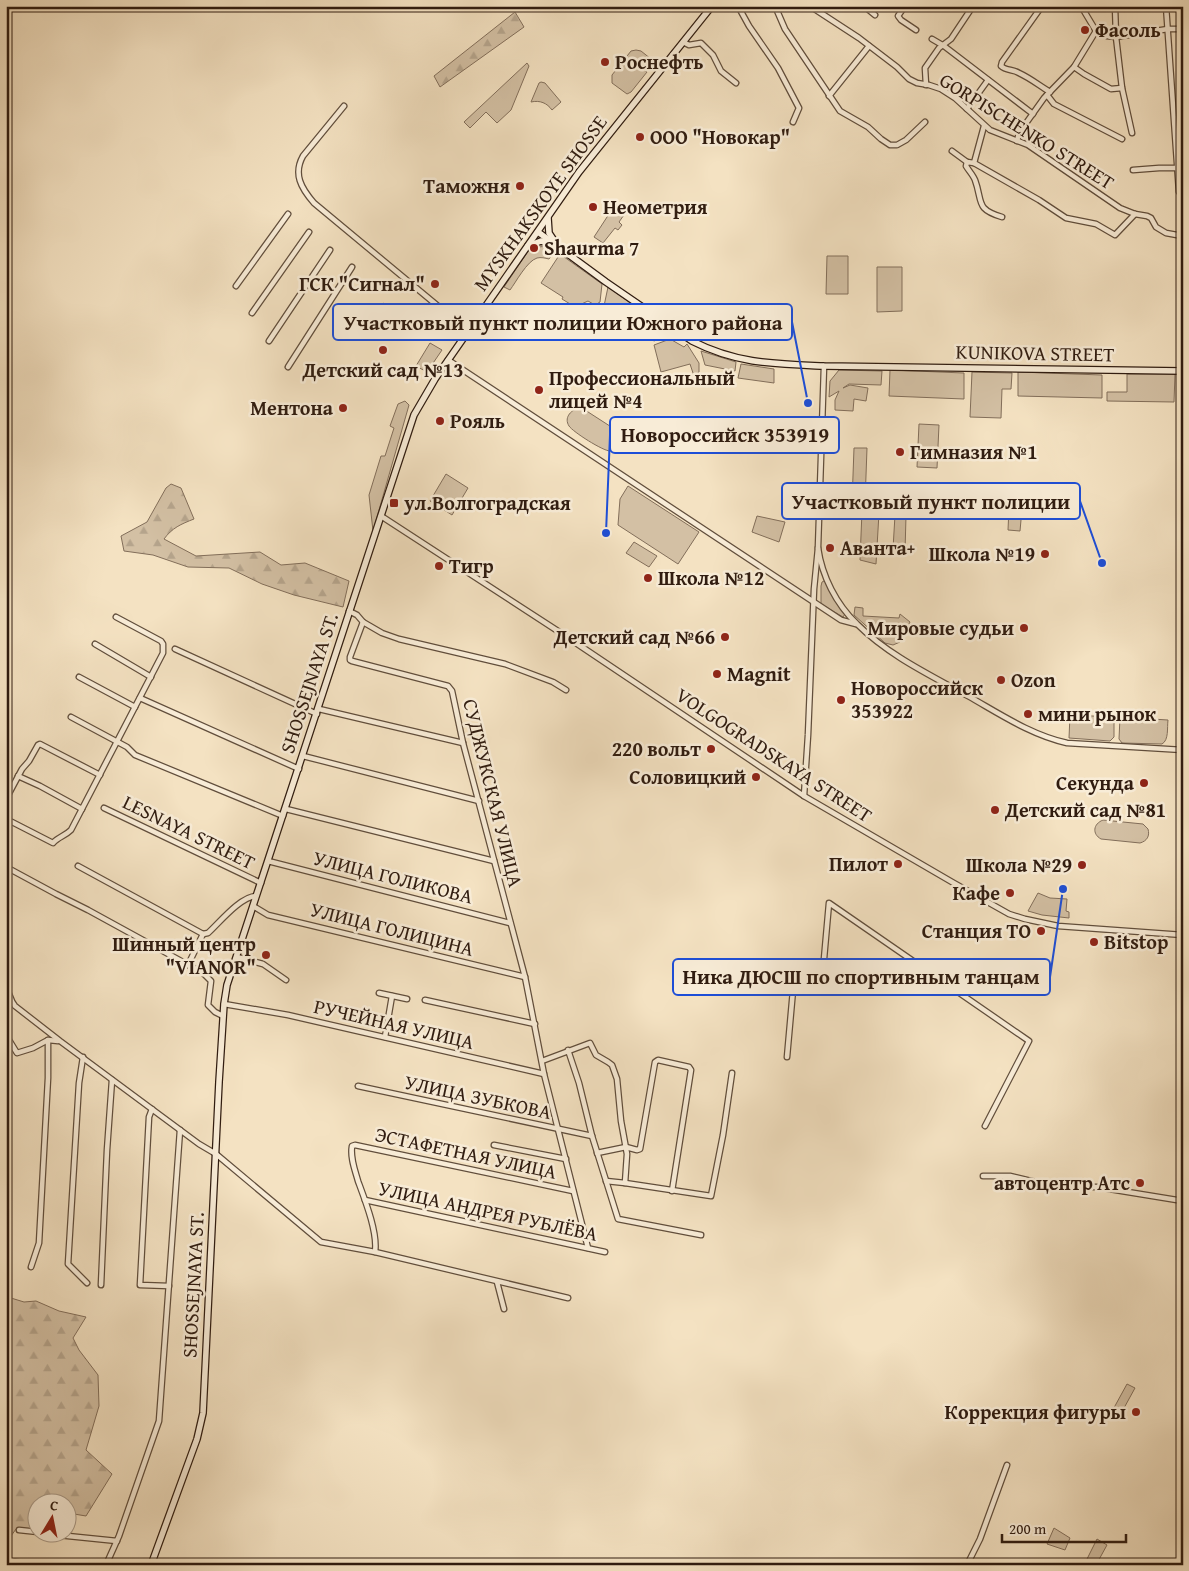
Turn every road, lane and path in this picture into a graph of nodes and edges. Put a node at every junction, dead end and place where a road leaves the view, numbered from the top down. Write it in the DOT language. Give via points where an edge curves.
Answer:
graph roads {
  1 [pos="712,6"];
  2 [pos="738,6"];
  3 [pos="775,6"];
  4 [pos="810,6"];
  5 [pos="864,6"];
  6 [pos="905,6"];
  7 [pos="974,6"];
  8 [pos="1042,6"];
  9 [pos="1081,6"];
  10 [pos="1115,6"];
  11 [pos="1166,6"];
  12 [pos="875,15"];
  13 [pos="1168,29"];
  14 [pos="1183,29"];
  15 [pos="916,30"];
  16 [pos="1096,31"];
  17 [pos="1116,37"];
  18 [pos="932,39"];
  19 [pos="683,42"];
  20 [pos="869,46"];
  21 [pos="944,46"];
  22 [pos="1074,67"];
  23 [pos="988,80"];
  24 [pos="736,83"];
  25 [pos="926,85"];
  26 [pos="1122,88"];
  27 [pos="1049,93"];
  28 [pos="829,96"];
  29 [pos="344,106"];
  30 [pos="967,109"];
  31 [pos="1033,114"];
  32 [pos="794,122"];
  33 [pos="924,122"];
  34 [pos="984,126"];
  35 [pos="1132,133"];
  36 [pos="1122,139"];
  37 [pos="1016,141"];
  38 [pos="952,151"];
  39 [pos="967,162"];
  40 [pos="974,163"];
  41 [pos="1178,168"];
  42 [pos="1133,170"];
  43 [pos="1181,193"];
  44 [pos="288,214"];
  45 [pos="1135,214"];
  46 [pos="1002,217"];
  47 [pos="548,218"];
  48 [pos="309,232"];
  49 [pos="538,232"];
  50 [pos="1183,237"];
  51 [pos="557,245"];
  52 [pos="528,246"];
  53 [pos="330,250"];
  54 [pos="352,267"];
  55 [pos="236,286"];
  56 [pos="252,313"];
  57 [pos="468,331"];
  58 [pos="269,340"];
  59 [pos="448,360"];
  60 [pos="824,366"];
  61 [pos="288,367"];
  62 [pos="1183,371"];
  63 [pos="381,516"];
  64 [pos="818,548"];
  65 [pos="824,573"];
  66 [pos="814,589"];
  67 [pos="814,602"];
  68 [pos="349,611"];
  69 [pos="116,617"];
  70 [pos="363,622"];
  71 [pos="856,624"];
  72 [pos="95,644"];
  73 [pos="175,649"];
  74 [pos="80,677"];
  75 [pos="151,677"];
  76 [pos="566,690"];
  77 [pos="140,698"];
  78 [pos="136,707"];
  79 [pos="318,711"];
  80 [pos="71,717"];
  81 [pos="117,743"];
  82 [pos="463,743"];
  83 [pos="1183,750"];
  84 [pos="303,756"];
  85 [pos="299,768"];
  86 [pos="100,775"];
  87 [pos="18,776"];
  88 [pos="804,796"];
  89 [pos="6,799"];
  90 [pos="479,801"];
  91 [pos="104,808"];
  92 [pos="82,809"];
  93 [pos="286,809"];
  94 [pos="283,816"];
  95 [pos="6,821"];
  96 [pos="268,861"];
  97 [pos="494,862"];
  98 [pos="78,866"];
  99 [pos="6,867"];
  100 [pos="260,883"];
  101 [pos="256,896"];
  102 [pos="253,906"];
  103 [pos="510,923"];
  104 [pos="203,934"];
  105 [pos="1183,935"];
  106 [pos="237,957"];
  107 [pos="188,965"];
  108 [pos="525,977"];
  109 [pos="286,980"];
  110 [pos="6,987"];
  111 [pos="379,993"];
  112 [pos="392,996"];
  113 [pos="407,998"];
  114 [pos="425,1000"];
  115 [pos="224,1004"];
  116 [pos="223,1016"];
  117 [pos="534,1024"];
  118 [pos="6,1038"];
  119 [pos="385,1038"];
  120 [pos="48,1040"];
  121 [pos="60,1042"];
  122 [pos="568,1050"];
  123 [pos="787,1057"];
  124 [pos="82,1058"];
  125 [pos="542,1060"];
  126 [pos="732,1073"];
  127 [pos="544,1074"];
  128 [pos="112,1080"];
  129 [pos="358,1086"];
  130 [pos="152,1109"];
  131 [pos="985,1126"];
  132 [pos="180,1130"];
  133 [pos="558,1130"];
  134 [pos="592,1136"];
  135 [pos="494,1145"];
  136 [pos="626,1147"];
  137 [pos="597,1153"];
  138 [pos="216,1154"];
  139 [pos="566,1159"];
  140 [pos="983,1176"];
  141 [pos="606,1181"];
  142 [pos="625,1183"];
  143 [pos="574,1191"];
  144 [pos="672,1191"];
  145 [pos="365,1200"];
  146 [pos="1183,1201"];
  147 [pos="702,1235"];
  148 [pos="588,1248"];
  149 [pos="375,1252"];
  150 [pos="605,1252"];
  151 [pos="32,1267"];
  152 [pos="497,1282"];
  153 [pos="87,1283"];
  154 [pos="101,1285"];
  155 [pos="169,1286"];
  156 [pos="568,1298"];
  157 [pos="504,1310"];
  158 [pos="1007,1465"];
  159 [pos="19,1530"];
  160 [pos="28,1531"];
  161 [pos="78,1537"];
  162 [pos="117,1540"];
  163 [pos="15,1562"];
  164 [pos="49,1565"];
  165 [pos="106,1565"];
  166 [pos="151,1565"];
  167 [pos="967,1565"];
  1 -- 19 [label="street, MYSKHAKSKOYE SHOSSE"];
  2 -- 32 [label="street" via="778,68 799,108"];
  3 -- 28 [label="street" via="785,29"];
  4 -- 20 [label="street, GORPISCHENKO STREET"];
  5 -- 12 [label="street"];
  6 -- 15 [label="street" via="898,16"];
  7 -- 21 [label="street"];
  8 -- 27 [label="street" via="1001,66 1018,72"];
  9 -- 16 [label="street"];
  10 -- 17 [label="street"];
  11 -- 13 [label="street"];
  13 -- 14 [label="street"];
  13 -- 17 [label="street"];
  13 -- 41 [label="street"];
  16 -- 17 [label="street"];
  16 -- 22 [label="street"];
  17 -- 26 [label="street"];
  18 -- 21 [label="street"];
  19 -- 24 [label="street" via="701,44 713,55 721,71"];
  19 -- 47 [label="street, MYSKHAKSKOYE SHOSSE" via="579,172"];
  20 -- 25 [label="street, GORPISCHENKO STREET" via="908,78"];
  20 -- 28 [label="street"];
  21 -- 23 [label="street"];
  21 -- 25 [label="street" via="938,48 925,68"];
  22 -- 26 [label="street" via="1111,89"];
  22 -- 27 [label="street"];
  23 -- 30 [label="street"];
  23 -- 31 [label="street"];
  25 -- 30 [label="street, GORPISCHENKO STREET" via="955,98"];
  26 -- 35 [label="street"];
  27 -- 31 [label="street"];
  27 -- 36 [label="street" via="1054,104"];
  28 -- 33 [label="street" via="840,112 868,127 890,145 906,140"];
  29 -- 57 [label="street" via="303,156 298,180 314,203"];
  30 -- 34 [label="street, GORPISCHENKO STREET"];
  31 -- 37 [label="street"];
  34 -- 37 [label="street, GORPISCHENKO STREET"];
  34 -- 40 [label="street"];
  37 -- 45 [label="street, GORPISCHENKO STREET" via="1028,145 1120,208"];
  38 -- 39 [label="street"];
  39 -- 40 [label="street"];
  39 -- 46 [label="street" via="980,202 990,213"];
  40 -- 45 [label="street" via="1066,218 1096,224 1115,235"];
  41 -- 42 [label="street"];
  41 -- 43 [label="street"];
  44 -- 55 [label="street"];
  45 -- 50 [label="street, GORPISCHENKO STREET" via="1151,218 1156,227 1166,233"];
  47 -- 49 [label="street, MYSKHAKSKOYE SHOSSE"];
  47 -- 51 [label="street" via="550,233"];
  48 -- 56 [label="street"];
  49 -- 51 [label="street"];
  49 -- 52 [label="street, MYSKHAKSKOYE SHOSSE"];
  51 -- 52 [label="street" via="541,241"];
  51 -- 60 [label="street" via="673,329 706,348 757,362"];
  52 -- 57 [label="street, MYSKHAKSKOYE SHOSSE"];
  53 -- 58 [label="street"];
  54 -- 61 [label="street"];
  57 -- 59 [label="street, MYSKHAKSKOYE SHOSSE"];
  59 -- 63 [label="street, MYSKHAKSKOYE SHOSSE" via="414,415"];
  59 -- 67 [label="street"];
  60 -- 62 [label="street"];
  60 -- 64 [label="street"];
  63 -- 68 [label="street, SHOSSEJNAYA ST."];
  63 -- 88 [label="street, VOLGOGRADSKAYA STREET"];
  64 -- 65 [label="street"];
  64 -- 66 [label="street"];
  65 -- 66 [label="street"];
  65 -- 71 [label="street" via="837,600"];
  66 -- 67 [label="street"];
  67 -- 71 [label="street" via="841,620"];
  67 -- 88 [label="street"];
  68 -- 70 [label="street"];
  68 -- 79 [label="street, SHOSSEJNAYA ST."];
  69 -- 75 [label="street" via="158,638 163,644 163,653"];
  70 -- 76 [label="street" via="399,639 505,664 559,684"];
  70 -- 82 [label="street, СУДЖУКСКАЯ УЛИЦА" via="350,660 450,688"];
  71 -- 83 [label="street" via="892,652 1035,734 1067,743"];
  72 -- 75 [label="street"];
  73 -- 79 [label="street"];
  74 -- 78 [label="street"];
  75 -- 77 [label="street"];
  77 -- 78 [label="street"];
  77 -- 85 [label="street"];
  78 -- 81 [label="street"];
  79 -- 82 [label="street"];
  79 -- 84 [label="street, SHOSSEJNAYA ST."];
  80 -- 81 [label="street"];
  81 -- 86 [label="street"];
  81 -- 94 [label="street" via="135,755"];
  82 -- 90 [label="street, СУДЖУКСКАЯ УЛИЦА"];
  84 -- 85 [label="street, SHOSSEJNAYA ST."];
  84 -- 90 [label="street"];
  85 -- 93 [label="street, SHOSSEJNAYA ST."];
  86 -- 87 [label="street" via="39,744"];
  86 -- 92 [label="street"];
  87 -- 89 [label="street"];
  87 -- 92 [label="street"];
  88 -- 105 [label="street, VOLGOGRADSKAYA STREET" via="1017,917 1058,926"];
  90 -- 97 [label="street, СУДЖУКСКАЯ УЛИЦА"];
  91 -- 100 [label="street, LESNAYA STREET"];
  92 -- 95 [label="street" via="68,833 53,843"];
  93 -- 94 [label="street, SHOSSEJNAYA ST."];
  93 -- 97 [label="street"];
  94 -- 96 [label="street, SHOSSEJNAYA ST."];
  96 -- 100 [label="street"];
  96 -- 103 [label="street, УЛИЦА ГОЛИКОВА"];
  97 -- 103 [label="street, СУДЖУКСКАЯ УЛИЦА"];
  98 -- 104 [label="street"];
  99 -- 107 [label="street"];
  100 -- 101 [label="street"];
  101 -- 102 [label="street"];
  101 -- 104 [label="street" via="243,900"];
  102 -- 106 [label="street"];
  102 -- 108 [label="street, УЛИЦА ГОЛИЦИНА" via="268,915"];
  103 -- 108 [label="street, СУДЖУКСКАЯ УЛИЦА"];
  104 -- 107 [label="street"];
  106 -- 109 [label="street" via="262,964"];
  106 -- 115 [label="street"];
  107 -- 116 [label="street" via="210,981 208,1004"];
  108 -- 117 [label="street, СУДЖУКСКАЯ УЛИЦА"];
  110 -- 121 [label="street" via="15,1006"];
  111 -- 112 [label="street"];
  112 -- 113 [label="street"];
  112 -- 119 [label="street"];
  114 -- 117 [label="street"];
  115 -- 116 [label="street, SHOSSEJNAYA ST."];
  115 -- 119 [label="street, РУЧЕЙНАЯ УЛИЦА"];
  116 -- 138 [label="street, SHOSSEJNAYA ST."];
  117 -- 125 [label="street"];
  118 -- 120 [label="street" via="17,1053"];
  119 -- 127 [label="street, РУЧЕЙНАЯ УЛИЦА"];
  120 -- 121 [label="street"];
  120 -- 151 [label="street" via="39,1243"];
  121 -- 124 [label="street"];
  122 -- 125 [label="street"];
  122 -- 134 [label="street"];
  122 -- 136 [label="street" via="590,1043 596,1055 612,1065 617,1079"];
  123 -- 131 [label="street" via="795,968 822,970 829,904 1029,1041"];
  124 -- 128 [label="street"];
  124 -- 153 [label="street" via="68,1264"];
  125 -- 127 [label="street"];
  126 -- 144 [label="street" via="711,1196"];
  127 -- 133 [label="street"];
  128 -- 130 [label="street"];
  128 -- 154 [label="street"];
  129 -- 133 [label="street, УЛИЦА ЗУБКОВА"];
  130 -- 132 [label="street"];
  130 -- 155 [label="street" via="140,1285"];
  132 -- 138 [label="street"];
  132 -- 155 [label="street"];
  133 -- 134 [label="street, УЛИЦА ЗУБКОВА"];
  133 -- 139 [label="street"];
  134 -- 137 [label="street"];
  135 -- 139 [label="street"];
  136 -- 137 [label="street"];
  136 -- 142 [label="street"];
  136 -- 144 [label="street" via="640,1148 655,1062 689,1066"];
  137 -- 141 [label="street"];
  138 -- 149 [label="street" via="321,1242"];
  138 -- 166 [label="street, SHOSSEJNAYA ST." via="203,1413 197,1439"];
  139 -- 143 [label="street"];
  140 -- 146 [label="street" via="1010,1176 1056,1186 1097,1188"];
  141 -- 142 [label="street"];
  141 -- 147 [label="street" via="618,1219"];
  142 -- 144 [label="street"];
  143 -- 145 [label="street, ЭСТАФЕТНАЯ УЛИЦА" via="352,1146 354,1167"];
  143 -- 148 [label="street"];
  145 -- 148 [label="street, УЛИЦА АНДРЕЯ РУБЛЁВА"];
  145 -- 149 [label="street" via="376,1239"];
  148 -- 150 [label="street, УЛИЦА АНДРЕЯ РУБЛЁВА"];
  149 -- 152 [label="street"];
  152 -- 156 [label="street"];
  152 -- 157 [label="street"];
  155 -- 162 [label="street" via="159,1421"];
  158 -- 167 [label="street"];
  159 -- 160 [label="street"];
  161 -- 162 [label="street"];
  162 -- 165 [label="street"];
  163 -- 164 [label="street"];
}
